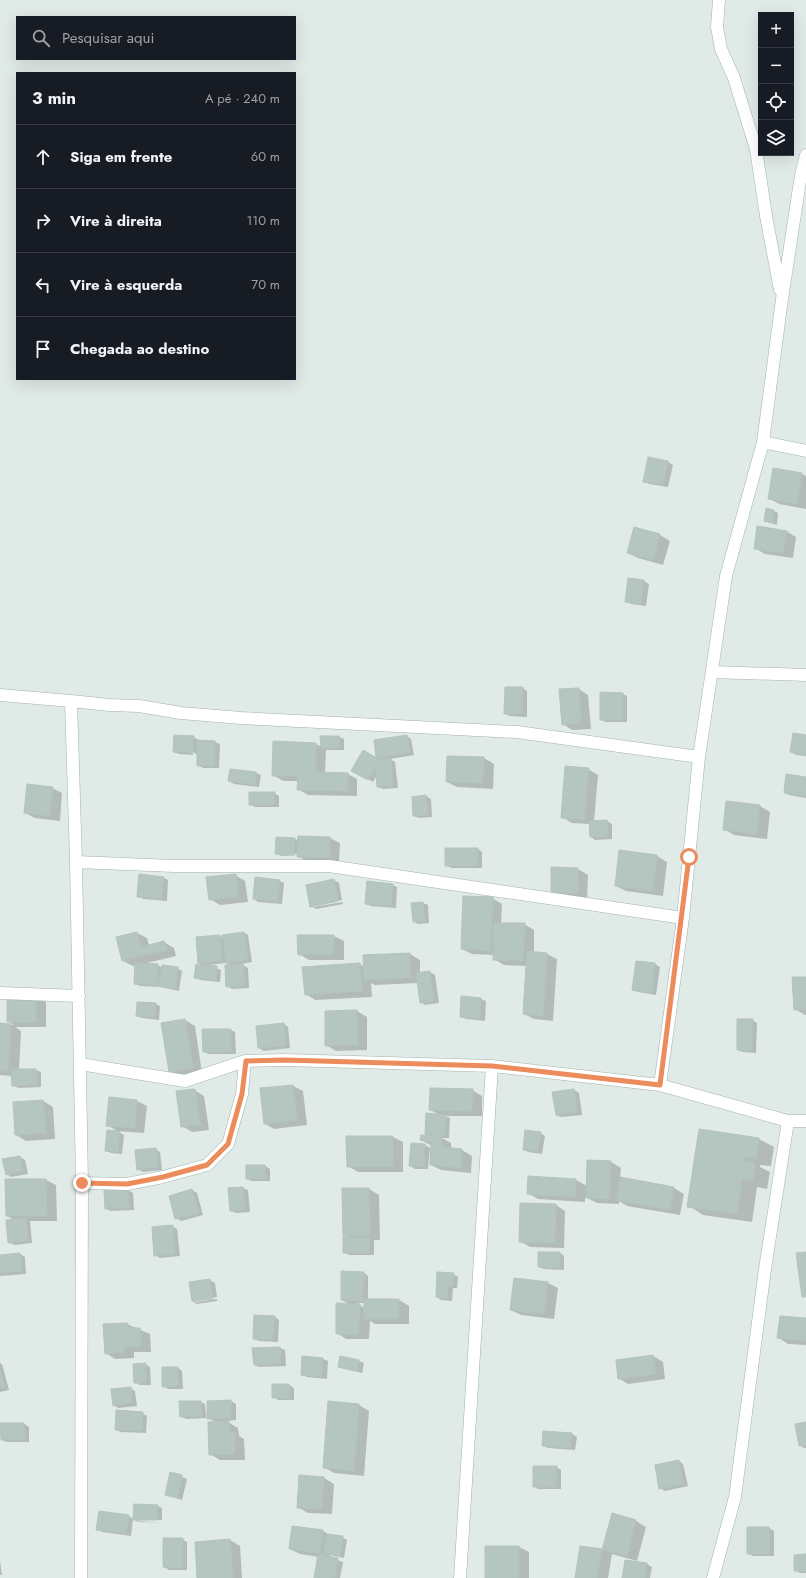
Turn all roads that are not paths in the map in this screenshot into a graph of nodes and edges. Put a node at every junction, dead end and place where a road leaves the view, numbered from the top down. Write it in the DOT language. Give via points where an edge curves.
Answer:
graph roads {
  1 [pos="719,0"];
  2 [pos="806,155"];
  3 [pos="782,299"];
  4 [pos="763,442"];
  5 [pos="806,450"];
  6 [pos="712,672"];
  7 [pos="806,675"];
  8 [pos="0,695"];
  9 [pos="71,701"];
  10 [pos="699,757"];
  11 [pos="76,862"];
  12 [pos="682,918"];
  13 [pos="0,993"];
  14 [pos="79,996"];
  15 [pos="246,1061"];
  16 [pos="80,1064"];
  17 [pos="492,1066"];
  18 [pos="660,1085"];
  19 [pos="788,1121"];
  20 [pos="806,1121"];
  21 [pos="82,1183"];
  22 [pos="81,1578"];
  23 [pos="460,1578"];
  24 [pos="713,1578"];
  1 -- 3 [label="street" via="717,27 721,49 734,78 756,149"];
  2 -- 3 [label="street"];
  3 -- 4 [label="street"];
  4 -- 5 [label="street"];
  4 -- 6 [label="street" via="726,576"];
  6 -- 7 [label="street"];
  6 -- 10 [label="street"];
  8 -- 9 [label="street"];
  9 -- 10 [label="street" via="241,718 517,732"];
  9 -- 11 [label="street"];
  10 -- 12 [label="street"];
  11 -- 12 [label="street" via="174,866 329,866"];
  11 -- 14 [label="street"];
  12 -- 18 [label="street"];
  13 -- 14 [label="street"];
  14 -- 16 [label="street"];
  15 -- 16 [label="street" via="185,1081"];
  15 -- 17 [label="street"];
  15 -- 21 [label="street" via="242,1094 228,1144 207,1165 127,1184"];
  16 -- 21 [label="street"];
  17 -- 18 [label="street"];
  17 -- 23 [label="street"];
  18 -- 19 [label="street"];
  19 -- 20 [label="street"];
  19 -- 24 [label="street" via="765,1269 735,1498"];
  21 -- 22 [label="street"];
}
